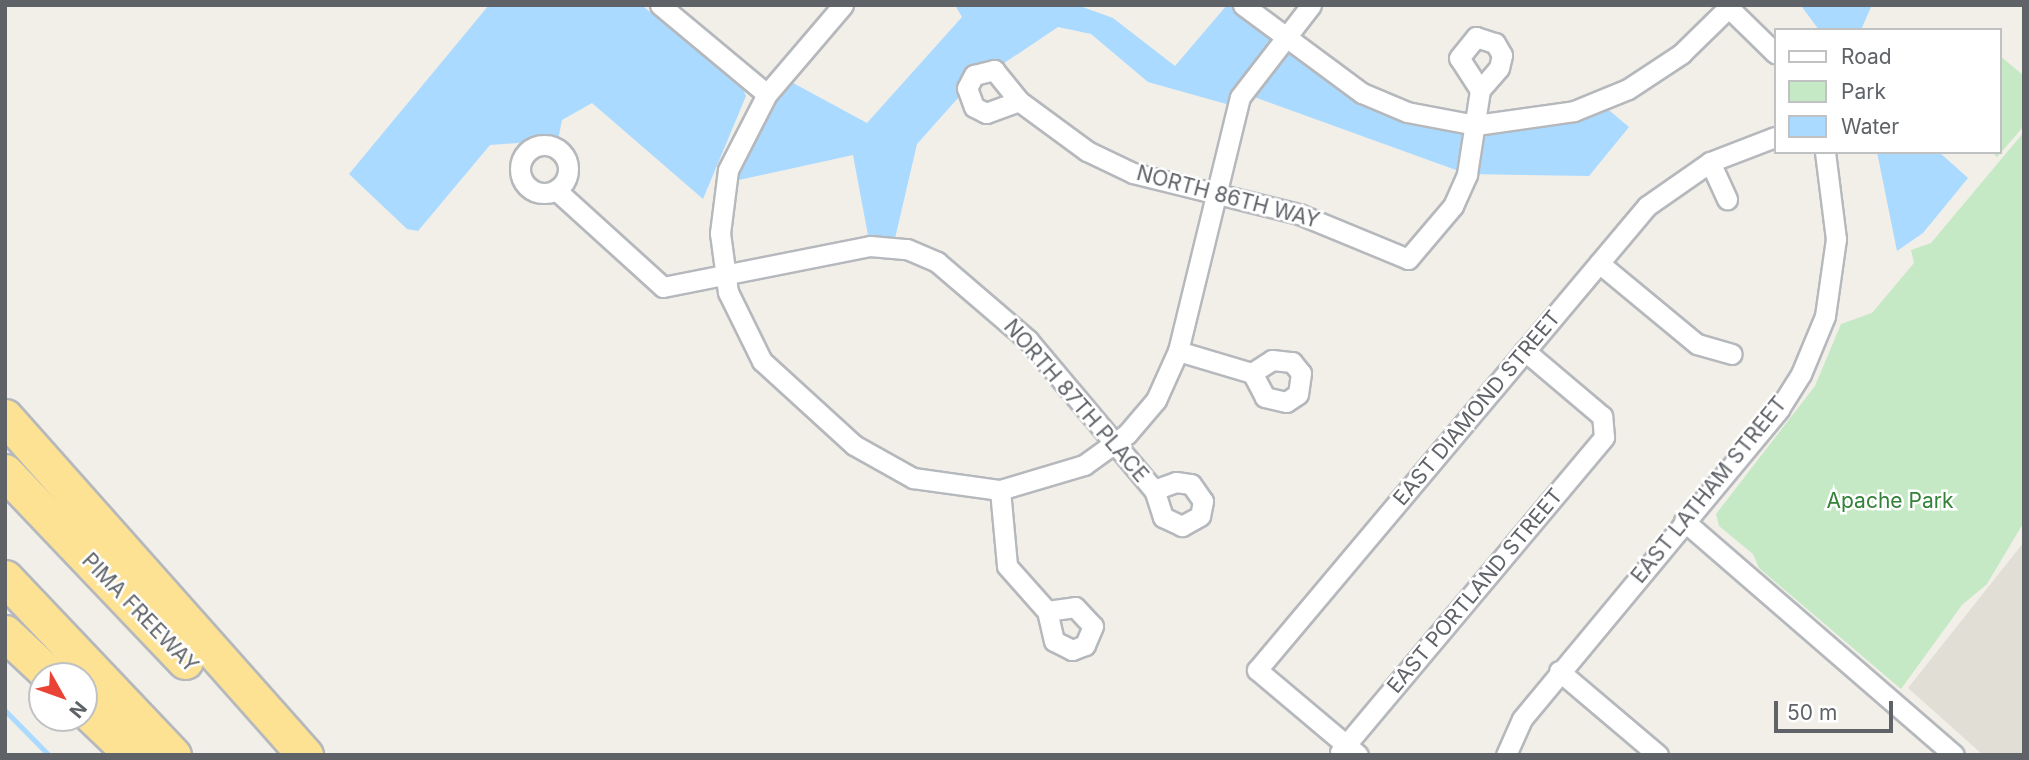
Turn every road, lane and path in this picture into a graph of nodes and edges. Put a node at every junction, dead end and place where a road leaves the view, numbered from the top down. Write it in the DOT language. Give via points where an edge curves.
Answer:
graph roads {
  1 [pos="660,5"];
  2 [pos="843,5"];
  3 [pos="1243,5"];
  4 [pos="1311,5"];
  5 [pos="1729,6"];
  6 [pos="1283,38"];
  7 [pos="1773,50"];
  8 [pos="1480,90"];
  9 [pos="767,94"];
  10 [pos="1019,101"];
  11 [pos="1476,125"];
  12 [pos="1773,138"];
  13 [pos="1825,154"];
  14 [pos="1710,162"];
  15 [pos="556,190"];
  16 [pos="1216,194"];
  17 [pos="1727,199"];
  18 [pos="1599,263"];
  19 [pos="723,274"];
  20 [pos="1178,351"];
  21 [pos="1525,351"];
  22 [pos="1732,355"];
  23 [pos="1252,373"];
  24 [pos="5,417"];
  25 [pos="1114,445"];
  26 [pos="5,472"];
  27 [pos="1000,490"];
  28 [pos="1154,490"];
  29 [pos="1684,522"];
  30 [pos="5,578"];
  31 [pos="1047,611"];
  32 [pos="5,633"];
  33 [pos="36,662"];
  34 [pos="1559,671"];
  35 [pos="98,721"];
  36 [pos="1347,751"];
  37 [pos="133,755"];
  38 [pos="173,755"];
  39 [pos="274,755"];
  40 [pos="305,755"];
  41 [pos="1506,755"];
  42 [pos="1658,755"];
  43 [pos="1954,755"];
  1 -- 9 [label="street"];
  2 -- 9 [label="street"];
  3 -- 6 [label="street"];
  4 -- 6 [label="street"];
  5 -- 7 [label="street"];
  5 -- 11 [label="street" via="1681,54 1628,89 1553,116"];
  6 -- 11 [label="street" via="1339,80 1385,104"];
  6 -- 16 [label="street" via="1240,97"];
  8 -- 11 [label="street"];
  9 -- 19 [label="street" via="728,170 721,206"];
  10 -- 16 [label="street, NORTH 86TH WAY" via="1108,162"];
  11 -- 16 [label="street, NORTH 86TH WAY" via="1469,170 1453,206 1408,259 1299,214"];
  12 -- 14 [label="street, EAST DIAMOND STREET"];
  13 -- 29 [label="street, EAST LATHAM STREET" via="1836,239 1813,347 1779,409"];
  14 -- 17 [label="street"];
  14 -- 18 [label="street, EAST DIAMOND STREET" via="1647,206"];
  15 -- 19 [label="street, NORTH 87TH PLACE" via="663,287"];
  16 -- 20 [label="street"];
  18 -- 21 [label="street, EAST DIAMOND STREET"];
  18 -- 22 [label="street" via="1697,344"];
  19 -- 25 [label="street, NORTH 87TH PLACE" via="870,246 907,249 937,262 1028,340"];
  19 -- 27 [label="street" via="762,361 854,445 913,478"];
  20 -- 23 [label="street"];
  20 -- 25 [label="street" via="1156,400"];
  21 -- 36 [label="street, EAST PORTLAND STREET" via="1606,424 1604,437"];
  21 -- 36 [label="street, EAST DIAMOND STREET" via="1257,670"];
  24 -- 40 [label="highway"];
  25 -- 27 [label="street" via="1054,478"];
  25 -- 28 [label="street, NORTH 87TH PLACE"];
  26 -- 39 [label="highway, PIMA FREEWAY"];
  27 -- 31 [label="street" via="1007,566"];
  29 -- 34 [label="street, EAST LATHAM STREET"];
  29 -- 43 [label="street"];
  30 -- 38 [label="highway"];
  32 -- 33 [label="highway"];
  34 -- 41 [label="street, EAST LATHAM STREET" via="1522,719"];
  34 -- 42 [label="street"];
  35 -- 37 [label="highway"];
}
